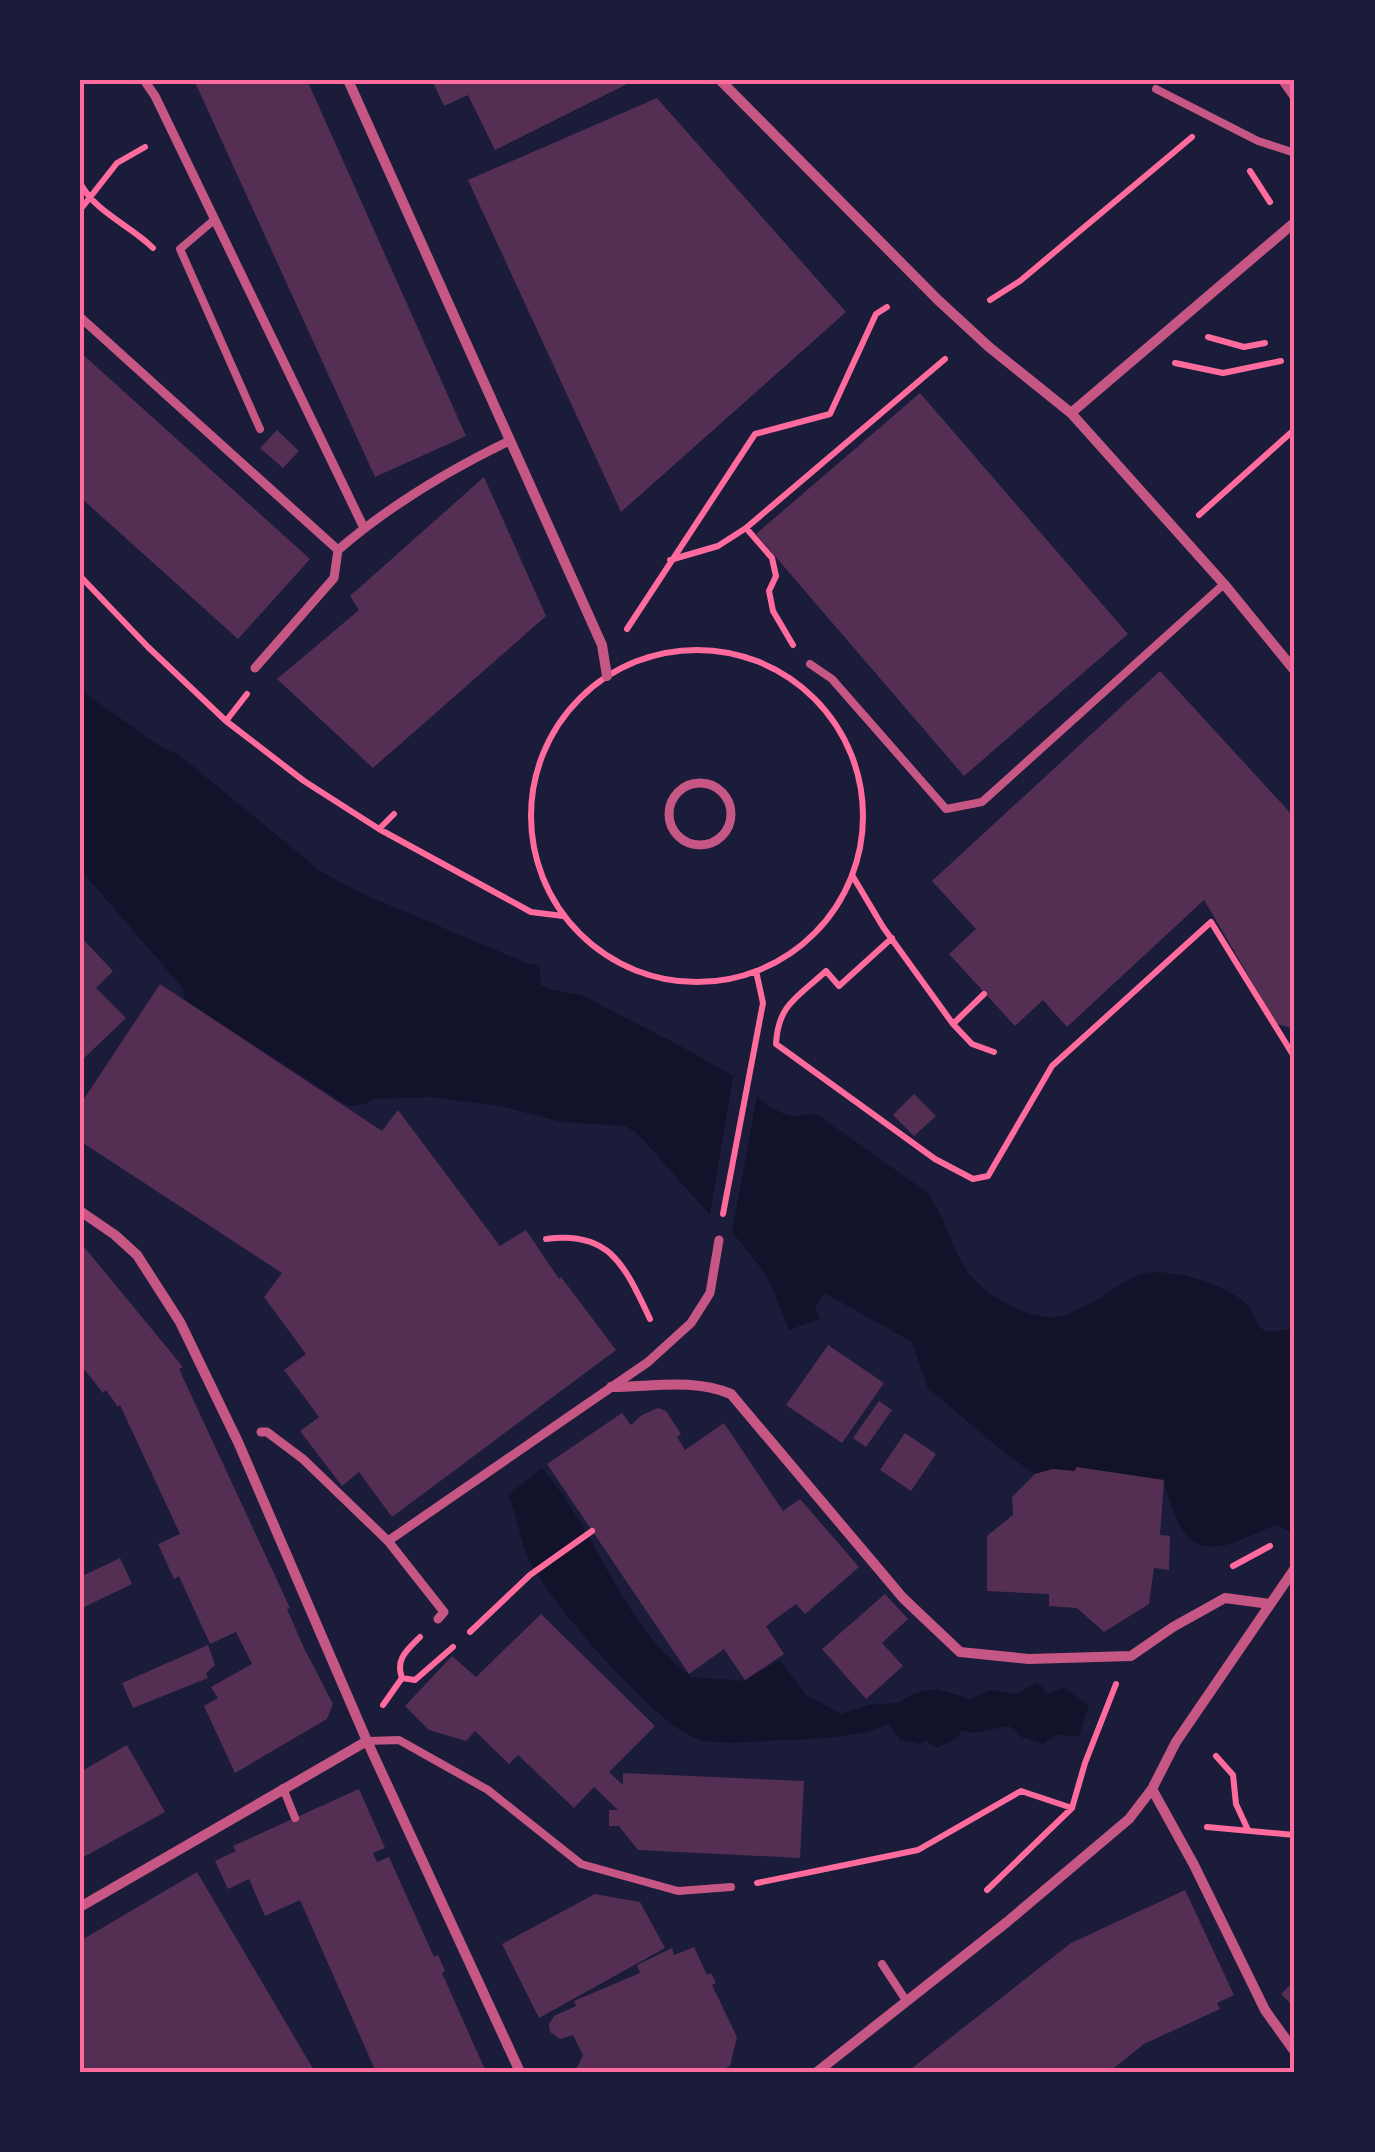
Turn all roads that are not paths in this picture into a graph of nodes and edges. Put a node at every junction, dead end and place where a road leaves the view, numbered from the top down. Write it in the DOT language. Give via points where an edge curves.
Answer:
graph roads {
  1 [pos="144,80"];
  2 [pos="348,80"];
  3 [pos="720,80"];
  4 [pos="1283,80"];
  5 [pos="1156,88"];
  6 [pos="1295,97"];
  7 [pos="1295,153"];
  8 [pos="214,220"];
  9 [pos="1295,222"];
  10 [pos="80,317"];
  11 [pos="1071,413"];
  12 [pos="260,429"];
  13 [pos="509,441"];
  14 [pos="364,528"];
  15 [pos="338,550"];
  16 [pos="1224,584"];
  17 [pos="810,664"];
  18 [pos="255,668"];
  19 [pos="1295,671"];
  20 [pos="607,676"];
  21 [pos="702,782"];
  22 [pos="80,1211"];
  23 [pos="719,1240"];
  24 [pos="610,1388"];
  25 [pos="262,1432"];
  26 [pos="388,1541"];
  27 [pos="1295,1568"];
  28 [pos="1270,1604"];
  29 [pos="438,1619"];
  30 [pos="367,1742"];
  31 [pos="282,1788"];
  32 [pos="1152,1789"];
  33 [pos="295,1818"];
  34 [pos="732,1887"];
  35 [pos="80,1907"];
  36 [pos="882,1964"];
  37 [pos="907,2002"];
  38 [pos="1295,2052"];
  39 [pos="520,2072"];
  40 [pos="817,2072"];
  1 -- 8 [label="street"];
  2 -- 13 [label="street"];
  3 -- 11 [label="street" via="938,300"];
  4 -- 6 [label="street"];
  5 -- 7 [label="lane" via="1258,142"];
  8 -- 12 [label="lane" via="180,249"];
  8 -- 14 [label="street"];
  9 -- 11 [label="street"];
  10 -- 15 [label="street"];
  11 -- 16 [label="street"];
  13 -- 14 [label="street" via="454,468"];
  13 -- 20 [label="street" via="602,645"];
  14 -- 15 [label="street"];
  15 -- 18 [label="street" via="334,578"];
  16 -- 17 [label="lane" via="982,802 946,810 832,679"];
  16 -- 19 [label="street"];
  21 -- 21 [label="street" via="681,787 668,805 670,827 686,844 708,846 726,833 732,812 723,792"];
  22 -- 30 [label="street" via="137,1255 180,1322"];
  23 -- 24 [label="street" via="710,1293 691,1324"];
  24 -- 26 [label="street"];
  24 -- 28 [label="street" via="686,1383 732,1394 904,1598 960,1652 1029,1659 1131,1656 1225,1598"];
  25 -- 26 [label="street" via="303,1458"];
  26 -- 29 [label="street" via="444,1612"];
  27 -- 28 [label="street"];
  28 -- 32 [label="street" via="1176,1742"];
  30 -- 31 [label="street"];
  30 -- 34 [label="lane" via="399,1740 488,1790 581,1864 678,1891"];
  30 -- 39 [label="street"];
  31 -- 33 [label="lane"];
  31 -- 35 [label="street"];
  32 -- 37 [label="street" via="1100,1846"];
  32 -- 38 [label="street" via="1264,2010"];
  36 -- 37 [label="lane"];
  37 -- 40 [label="street"];
}
